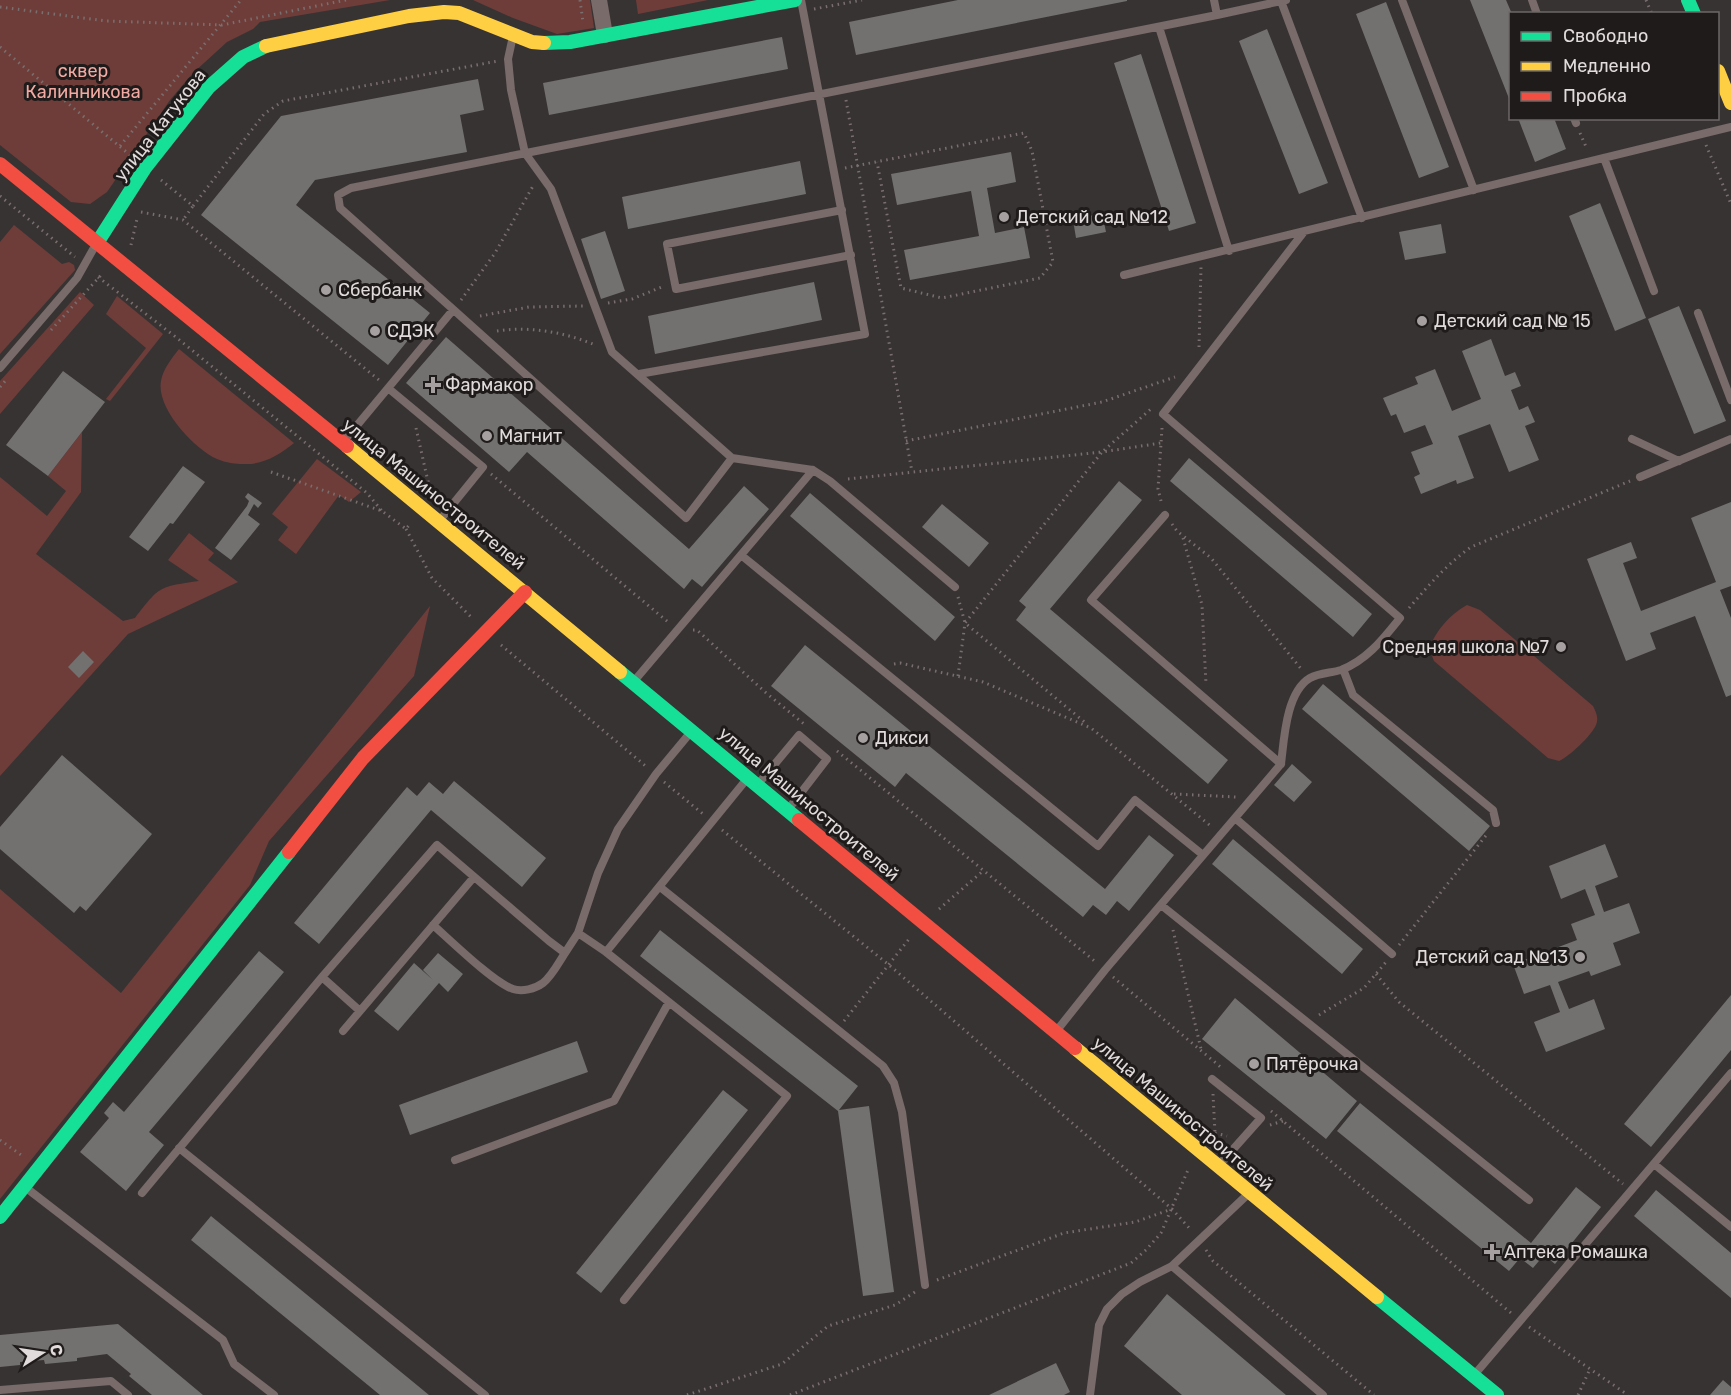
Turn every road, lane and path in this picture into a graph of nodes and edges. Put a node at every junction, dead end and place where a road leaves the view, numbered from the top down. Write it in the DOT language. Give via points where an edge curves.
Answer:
graph roads {
  1 [pos="241,0"];
  2 [pos="346,0"];
  3 [pos="599,0"];
  4 [pos="795,0"];
  5 [pos="801,0"];
  6 [pos="1214,0"];
  7 [pos="1402,0"];
  8 [pos="334,1"];
  9 [pos="1284,1"];
  10 [pos="0,7"];
  11 [pos="1217,15"];
  12 [pos="222,25"];
  13 [pos="1159,27"];
  14 [pos="605,35"];
  15 [pos="514,36"];
  16 [pos="0,47"];
  17 [pos="1719,73"];
  18 [pos="844,89"];
  19 [pos="820,94"];
  20 [pos="283,101"];
  21 [pos="1731,103"];
  22 [pos="1575,121"];
  23 [pos="1731,127"];
  24 [pos="1701,134"];
  25 [pos="120,146"];
  26 [pos="525,153"];
  27 [pos="1604,158"];
  28 [pos="1592,161"];
  29 [pos="877,162"];
  30 [pos="0,164"];
  31 [pos="858,165"];
  32 [pos="145,168"];
  33 [pos="834,170"];
  34 [pos="540,175"];
  35 [pos="1474,190"];
  36 [pos="0,196"];
  37 [pos="1731,204"];
  38 [pos="193,206"];
  39 [pos="842,210"];
  40 [pos="1362,218"];
  41 [pos="183,220"];
  42 [pos="1303,233"];
  43 [pos="97,243"];
  44 [pos="1229,251"];
  45 [pos="850,255"];
  46 [pos="1201,258"];
  47 [pos="84,265"];
  48 [pos="1124,275"];
  49 [pos="675,282"];
  50 [pos="1654,291"];
  51 [pos="594,305"];
  52 [pos="453,310"];
  53 [pos="1698,313"];
  54 [pos="463,318"];
  55 [pos="480,334"];
  56 [pos="612,352"];
  57 [pos="0,369"];
  58 [pos="1198,369"];
  59 [pos="639,374"];
  60 [pos="388,388"];
  61 [pos="1731,400"];
  62 [pos="411,407"];
  63 [pos="1154,407"];
  64 [pos="1163,414"];
  65 [pos="1632,439"];
  66 [pos="1731,439"];
  67 [pos="906,441"];
  68 [pos="343,443"];
  69 [pos="1161,443"];
  70 [pos="1102,452"];
  71 [pos="732,458"];
  72 [pos="1679,461"];
  73 [pos="483,467"];
  74 [pos="813,470"];
  75 [pos="271,472"];
  76 [pos="912,472"];
  77 [pos="1640,477"];
  78 [pos="830,481"];
  79 [pos="423,508"];
  80 [pos="382,511"];
  81 [pos="1165,515"];
  82 [pos="439,521"];
  83 [pos="406,529"];
  84 [pos="1182,536"];
  85 [pos="741,555"];
  86 [pos="955,587"];
  87 [pos="525,592"];
  88 [pos="1400,618"];
  89 [pos="965,623"];
  90 [pos="679,629"];
  91 [pos="486,632"];
  92 [pos="874,664"];
  93 [pos="1342,669"];
  94 [pos="958,676"];
  95 [pos="1309,678"];
  96 [pos="633,682"];
  97 [pos="1208,701"];
  98 [pos="1092,728"];
  99 [pos="810,729"];
  100 [pos="692,731"];
  101 [pos="829,744"];
  102 [pos="1281,764"];
  103 [pos="656,774"];
  104 [pos="753,781"];
  105 [pos="1172,794"];
  106 [pos="1252,797"];
  107 [pos="787,810"];
  108 [pos="1235,818"];
  109 [pos="713,823"];
  110 [pos="1496,823"];
  111 [pos="1221,834"];
  112 [pos="1203,855"];
  113 [pos="983,871"];
  114 [pos="474,877"];
  115 [pos="660,887"];
  116 [pos="1161,905"];
  117 [pos="1171,913"];
  118 [pos="923,922"];
  119 [pos="433,925"];
  120 [pos="578,933"];
  121 [pos="565,952"];
  122 [pos="606,952"];
  123 [pos="1392,954"];
  124 [pos="889,966"];
  125 [pos="1105,970"];
  126 [pos="1376,974"];
  127 [pos="322,977"];
  128 [pos="669,1002"];
  129 [pos="360,1011"];
  130 [pos="1307,1022"];
  131 [pos="837,1029"];
  132 [pos="343,1032"];
  133 [pos="1056,1032"];
  134 [pos="1202,1051"];
  135 [pos="1211,1060"];
  136 [pos="1731,1073"];
  137 [pos="1229,1075"];
  138 [pos="1212,1079"];
  139 [pos="1265,1106"];
  140 [pos="0,1140"];
  141 [pos="179,1148"];
  142 [pos="1201,1152"];
  143 [pos="455,1160"];
  144 [pos="1654,1164"];
  145 [pos="1218,1167"];
  146 [pos="40,1169"];
  147 [pos="25,1187"];
  148 [pos="1631,1190"];
  149 [pos="142,1193"];
  150 [pos="1250,1193"];
  151 [pos="1529,1200"];
  152 [pos="1172,1209"];
  153 [pos="0,1217"];
  154 [pos="1731,1227"];
  155 [pos="1199,1239"];
  156 [pos="1172,1266"];
  157 [pos="925,1285"];
  158 [pos="624,1300"];
  159 [pos="1520,1321"];
  160 [pos="1590,1369"];
  161 [pos="1477,1382"];
  162 [pos="0,1390"];
  163 [pos="128,1395"];
  164 [pos="274,1395"];
  165 [pos="485,1395"];
  166 [pos="790,1395"];
  167 [pos="1090,1395"];
  168 [pos="1323,1395"];
  169 [pos="1374,1395"];
  170 [pos="1497,1395"];
  171 [pos="1578,1395"];
  172 [pos="1628,1395"];
  1 -- 12 [label="path"];
  2 -- 8 [label="path"];
  3 -- 14 [label="street"];
  4 -- 14 [label="main road, улица Катукова"];
  5 -- 19 [label="lane"];
  6 -- 11 [label="lane"];
  7 -- 35 [label="lane"];
  8 -- 12 [label="path"];
  9 -- 11 [label="lane"];
  9 -- 40 [label="lane"];
  10 -- 12 [label="path" via="106,21"];
  11 -- 13 [label="lane"];
  12 -- 25 [label="path"];
  13 -- 18 [label="lane"];
  13 -- 44 [label="lane"];
  14 -- 15 [label="main road, улица Катукова" via="551,44"];
  15 -- 26 [label="lane" via="508,59"];
  15 -- 32 [label="main road, улица Катукова" via="459,13 444,12 260,48 243,57 209,87"];
  16 -- 25 [label="path"];
  17 -- 21 [label="main road"];
  18 -- 19 [label="lane"];
  18 -- 31 [label="path"];
  19 -- 26 [label="lane"];
  19 -- 33 [label="lane"];
  20 -- 38 [label="path" via="264,114"];
  22 -- 28 [label="path"];
  23 -- 24 [label="lane"];
  24 -- 27 [label="lane"];
  24 -- 37 [label="path"];
  25 -- 32 [label="path"];
  26 -- 34 [label="lane"];
  26 -- 52 [label="lane" via="351,188 338,195 340,208"];
  27 -- 28 [label="lane"];
  27 -- 50 [label="lane"];
  28 -- 35 [label="lane"];
  29 -- 29 [label="path" via="1024,133 1032,152 1053,262 1040,278 942,298 901,288"];
  29 -- 31 [label="path"];
  30 -- 43 [label="main road, улица Машиностроителей"];
  31 -- 33 [label="path"];
  31 -- 67 [label="path"];
  32 -- 38 [label="path"];
  32 -- 43 [label="main road, улица Катукова"];
  33 -- 39 [label="lane"];
  34 -- 51 [label="lane" via="550,189"];
  34 -- 52 [label="path" via="495,253"];
  35 -- 40 [label="lane"];
  36 -- 47 [label="path"];
  38 -- 41 [label="path"];
  39 -- 45 [label="lane"];
  39 -- 49 [label="lane" via="667,244"];
  40 -- 42 [label="lane"];
  42 -- 44 [label="lane"];
  42 -- 58 [label="lane"];
  43 -- 47 [label="lane"];
  43 -- 68 [label="main road, улица Машиностроителей"];
  44 -- 46 [label="lane"];
  45 -- 49 [label="lane" via="676,289"];
  45 -- 59 [label="lane" via="865,334"];
  46 -- 48 [label="lane"];
  46 -- 58 [label="path"];
  47 -- 57 [label="lane"];
  47 -- 80 [label="path" via="367,493"];
  49 -- 51 [label="path" via="632,299"];
  51 -- 54 [label="path" via="529,307"];
  51 -- 56 [label="lane"];
  52 -- 54 [label="lane"];
  52 -- 60 [label="lane"];
  53 -- 61 [label="lane"];
  54 -- 55 [label="lane"];
  55 -- 56 [label="path" via="530,329 573,335"];
  55 -- 71 [label="lane" via="686,518"];
  56 -- 59 [label="lane"];
  58 -- 64 [label="lane"];
  58 -- 67 [label="path" via="1102,402"];
  59 -- 71 [label="lane"];
  60 -- 62 [label="lane"];
  60 -- 68 [label="lane"];
  62 -- 73 [label="lane"];
  62 -- 79 [label="path" via="431,496"];
  63 -- 70 [label="path"];
  64 -- 69 [label="path"];
  64 -- 88 [label="lane"];
  65 -- 72 [label="lane"];
  66 -- 72 [label="lane"];
  67 -- 76 [label="path"];
  68 -- 79 [label="main road, улица Машиностроителей"];
  69 -- 70 [label="path"];
  69 -- 81 [label="path" via="1158,489"];
  70 -- 76 [label="path"];
  70 -- 89 [label="path"];
  71 -- 74 [label="lane"];
  72 -- 77 [label="lane"];
  73 -- 82 [label="lane"];
  73 -- 90 [label="path"];
  74 -- 78 [label="lane"];
  74 -- 85 [label="lane"];
  75 -- 80 [label="path"];
  76 -- 78 [label="path"];
  77 -- 88 [label="path" via="1471,547 1454,559"];
  78 -- 86 [label="lane"];
  79 -- 82 [label="main road, улица Машиностроителей"];
  79 -- 83 [label="path"];
  80 -- 83 [label="path"];
  81 -- 84 [label="path"];
  81 -- 97 [label="lane" via="1091,600"];
  82 -- 87 [label="main road, улица Машиностроителей"];
  83 -- 91 [label="path" via="432,578"];
  84 -- 95 [label="path" via="1210,558"];
  84 -- 97 [label="path" via="1202,605"];
  85 -- 90 [label="lane"];
  85 -- 92 [label="lane"];
  86 -- 89 [label="path"];
  87 -- 91 [label="main road"];
  87 -- 96 [label="main road, улица Машиностроителей"];
  88 -- 93 [label="lane" via="1371,652"];
  89 -- 94 [label="path"];
  89 -- 98 [label="path"];
  90 -- 96 [label="lane"];
  90 -- 99 [label="path" via="697,630"];
  91 -- 103 [label="path"];
  91 -- 146 [label="main road" via="363,758"];
  92 -- 94 [label="path" via="900,663"];
  92 -- 112 [label="lane" via="1098,846 1136,800"];
  93 -- 95 [label="lane"];
  93 -- 110 [label="lane" via="1353,695 1493,810"];
  94 -- 98 [label="path" via="983,682"];
  95 -- 102 [label="lane" via="1293,700"];
  96 -- 100 [label="main road, улица Машиностроителей"];
  97 -- 102 [label="lane"];
  98 -- 105 [label="path"];
  100 -- 103 [label="lane"];
  100 -- 104 [label="main road, улица Машиностроителей"];
  101 -- 113 [label="path"];
  102 -- 106 [label="lane"];
  103 -- 109 [label="path"];
  103 -- 120 [label="lane" via="618,829"];
  104 -- 107 [label="main road, улица Машиностроителей"];
  104 -- 107 [label="lane" via="799,735 827,759"];
  104 -- 109 [label="lane"];
  105 -- 106 [label="path"];
  105 -- 111 [label="path"];
  106 -- 108 [label="lane"];
  107 -- 118 [label="main road, улица Машиностроителей"];
  108 -- 111 [label="lane"];
  108 -- 123 [label="lane"];
  109 -- 115 [label="lane"];
  109 -- 124 [label="path"];
  110 -- 123 [label="path"];
  111 -- 112 [label="lane"];
  112 -- 116 [label="lane"];
  113 -- 118 [label="path"];
  113 -- 125 [label="path"];
  114 -- 119 [label="lane"];
  114 -- 121 [label="lane"];
  114 -- 127 [label="lane" via="437,845"];
  115 -- 122 [label="lane"];
  115 -- 131 [label="lane"];
  116 -- 117 [label="lane"];
  116 -- 125 [label="lane"];
  117 -- 130 [label="lane"];
  117 -- 134 [label="path"];
  118 -- 124 [label="path"];
  118 -- 133 [label="main road, улица Машиностроителей"];
  119 -- 121 [label="lane" via="490,974 514,989 528,990 543,983"];
  119 -- 129 [label="lane"];
  120 -- 121 [label="lane"];
  120 -- 122 [label="lane"];
  122 -- 128 [label="lane"];
  123 -- 126 [label="path"];
  124 -- 131 [label="path"];
  124 -- 152 [label="path"];
  125 -- 133 [label="lane"];
  125 -- 134 [label="path"];
  126 -- 130 [label="path" via="1364,988"];
  126 -- 148 [label="path" via="1399,1002"];
  127 -- 129 [label="lane"];
  127 -- 141 [label="lane"];
  128 -- 143 [label="lane" via="614,1101"];
  128 -- 158 [label="lane" via="788,1096"];
  129 -- 132 [label="lane"];
  130 -- 151 [label="lane"];
  131 -- 157 [label="lane" via="883,1066 894,1083 902,1112"];
  133 -- 142 [label="main road, улица Машиностроителей"];
  134 -- 135 [label="path"];
  135 -- 137 [label="path"];
  135 -- 138 [label="path"];
  136 -- 144 [label="lane"];
  138 -- 142 [label="path" via="1215,1132"];
  138 -- 145 [label="lane" via="1262,1118"];
  139 -- 159 [label="path"];
  140 -- 146 [label="path"];
  141 -- 149 [label="lane"];
  141 -- 165 [label="lane"];
  142 -- 145 [label="main road, улица Машиностроителей"];
  142 -- 152 [label="path" via="1188,1169"];
  144 -- 148 [label="lane"];
  144 -- 154 [label="lane"];
  145 -- 150 [label="main road, улица Машиностроителей"];
  146 -- 147 [label="main road"];
  147 -- 153 [label="main road"];
  147 -- 164 [label="lane" via="223,1340 234,1364"];
  148 -- 159 [label="lane"];
  150 -- 155 [label="lane"];
  150 -- 161 [label="main road, улица Машиностроителей"];
  152 -- 155 [label="path"];
  152 -- 166 [label="path" via="1161,1233 1131,1263"];
  155 -- 156 [label="lane"];
  155 -- 169 [label="path" via="1213,1261"];
  156 -- 167 [label="lane" via="1140,1282 1107,1309 1099,1325"];
  156 -- 168 [label="lane"];
  159 -- 160 [label="path"];
  159 -- 161 [label="lane"];
  160 -- 171 [label="path"];
  160 -- 172 [label="path"];
  161 -- 170 [label="main road, улица Машиностроителей"];
  162 -- 163 [label="lane" via="111,1381"];
}
